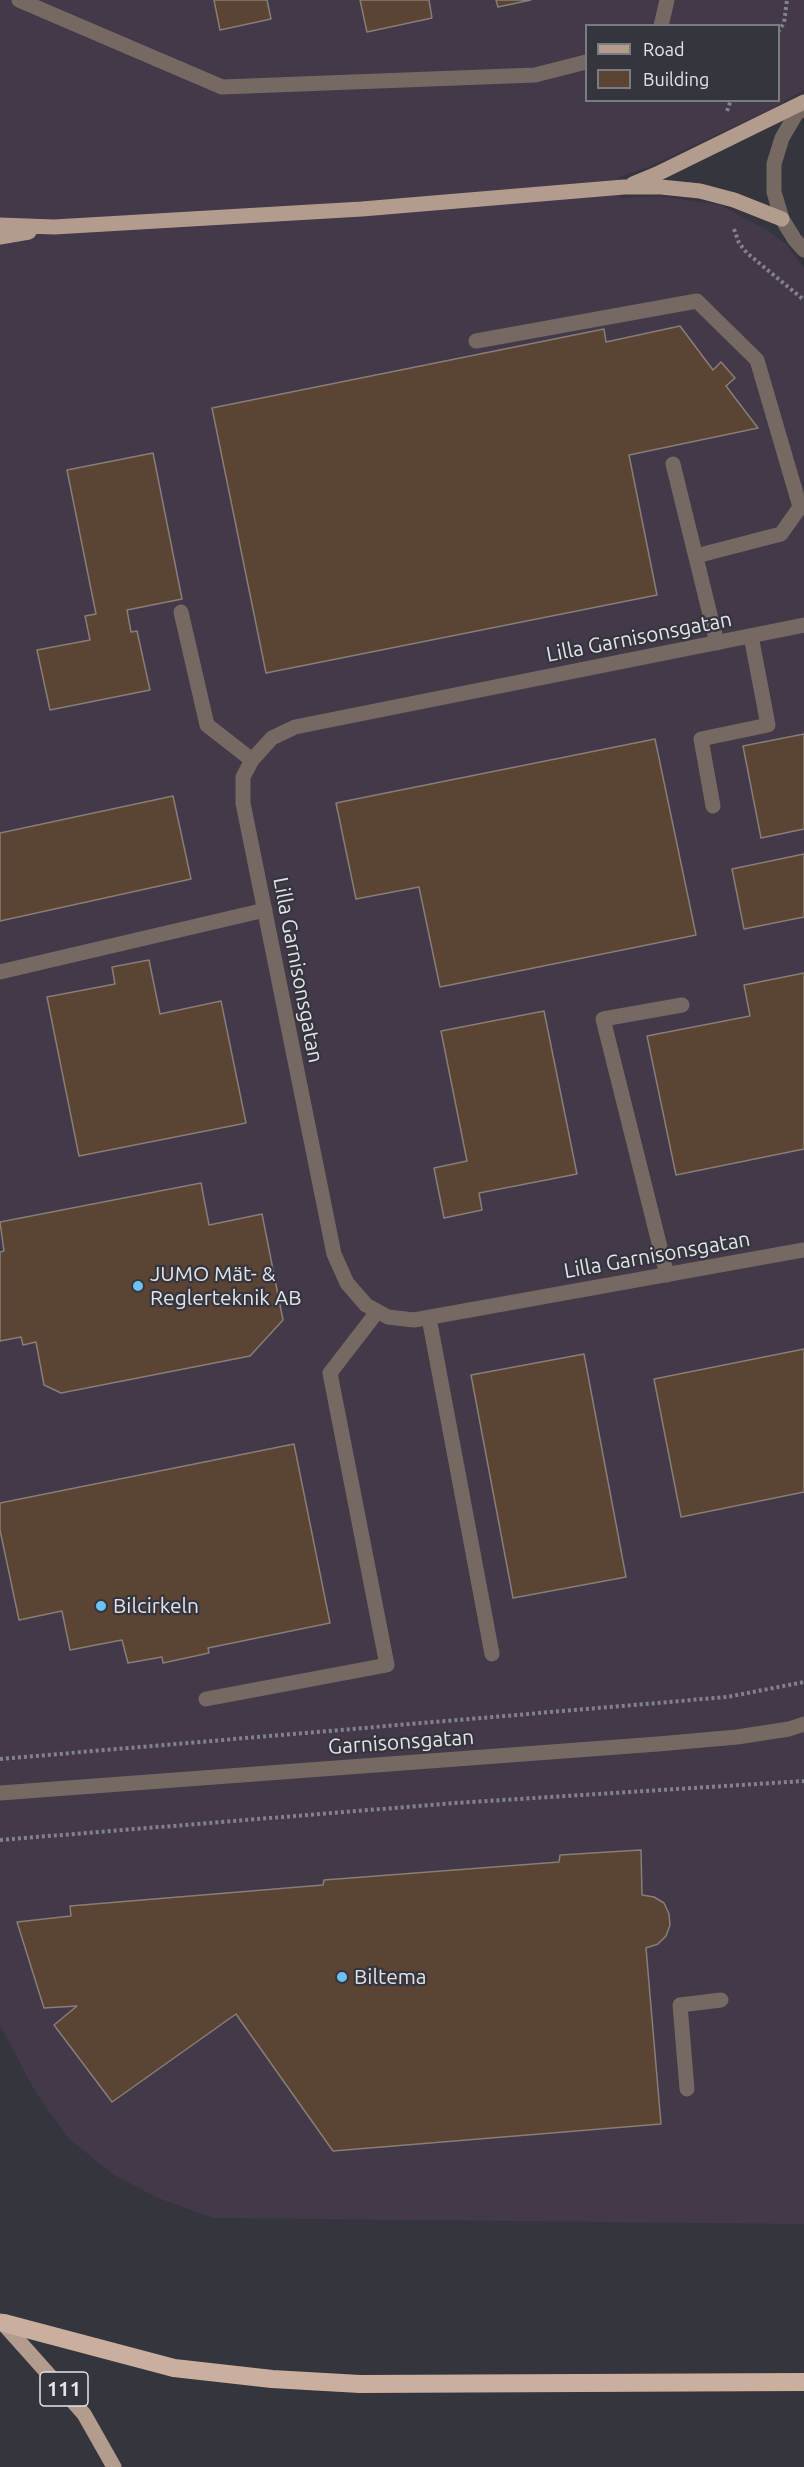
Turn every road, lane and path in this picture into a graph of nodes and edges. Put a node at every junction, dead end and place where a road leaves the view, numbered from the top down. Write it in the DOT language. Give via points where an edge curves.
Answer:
graph roads {
  1 [pos="19,0"];
  2 [pos="667,0"];
  3 [pos="787,0"];
  4 [pos="661,24"];
  5 [pos="780,29"];
  6 [pos="585,62"];
  7 [pos="804,102"];
  8 [pos="804,107"];
  9 [pos="624,187"];
  10 [pos="782,219"];
  11 [pos="0,225"];
  12 [pos="54,227"];
  13 [pos="0,237"];
  14 [pos="801,247"];
  15 [pos="476,341"];
  16 [pos="673,464"];
  17 [pos="696,556"];
  18 [pos="181,612"];
  19 [pos="804,626"];
  20 [pos="751,636"];
  21 [pos="717,643"];
  22 [pos="252,760"];
  23 [pos="713,806"];
  24 [pos="265,910"];
  25 [pos="0,972"];
  26 [pos="682,1005"];
  27 [pos="804,1250"];
  28 [pos="667,1275"];
  29 [pos="377,1312"];
  30 [pos="429,1318"];
  31 [pos="492,1654"];
  32 [pos="804,1682"];
  33 [pos="206,1699"];
  34 [pos="804,1724"];
  35 [pos="0,1759"];
  36 [pos="804,1781"];
  37 [pos="0,1793"];
  38 [pos="0,1840"];
  39 [pos="721,2000"];
  40 [pos="687,2089"];
  41 [pos="2,2322"];
  42 [pos="804,2382"];
  43 [pos="114,2467"];
  1 -- 6 [label="street" via="222,87 534,75"];
  2 -- 4 [label="street"];
  3 -- 5 [label="path"];
  7 -- 9 [label="main road"];
  8 -- 10 [label="street" via="782,138 774,164 774,192"];
  9 -- 10 [label="main road" via="700,191"];
  9 -- 12 [label="main road"];
  10 -- 14 [label="street"];
  11 -- 12 [label="main road"];
  12 -- 13 [label="main road"];
  15 -- 17 [label="street" via="697,301 757,360 800,507 781,534"];
  16 -- 17 [label="street"];
  17 -- 21 [label="street"];
  18 -- 22 [label="street" via="207,725"];
  19 -- 20 [label="street, Lilla Garnisonsgatan"];
  20 -- 21 [label="street, Lilla Garnisonsgatan"];
  20 -- 23 [label="street" via="768,725 701,739"];
  21 -- 22 [label="street, Lilla Garnisonsgatan" via="295,727 272,738"];
  22 -- 24 [label="street, Lilla Garnisonsgatan" via="243,777 243,803"];
  24 -- 25 [label="street"];
  24 -- 29 [label="street, Lilla Garnisonsgatan" via="334,1254 347,1283"];
  26 -- 28 [label="street" via="603,1019"];
  27 -- 28 [label="street, Lilla Garnisonsgatan"];
  28 -- 30 [label="street, Lilla Garnisonsgatan"];
  29 -- 30 [label="street, Lilla Garnisonsgatan" via="414,1320"];
  29 -- 33 [label="street" via="330,1373 387,1665"];
  30 -- 31 [label="street"];
  32 -- 35 [label="path" via="727,1697"];
  34 -- 37 [label="street, Garnisonsgatan" via="737,1737 669,1743"];
  36 -- 38 [label="path" via="455,1803"];
  39 -- 40 [label="street" via="680,2005"];
  41 -- 42 [label="highway" via="174,2368 272,2379 360,2384"];
  41 -- 43 [label="main road, 111" via="84,2414"];
}
